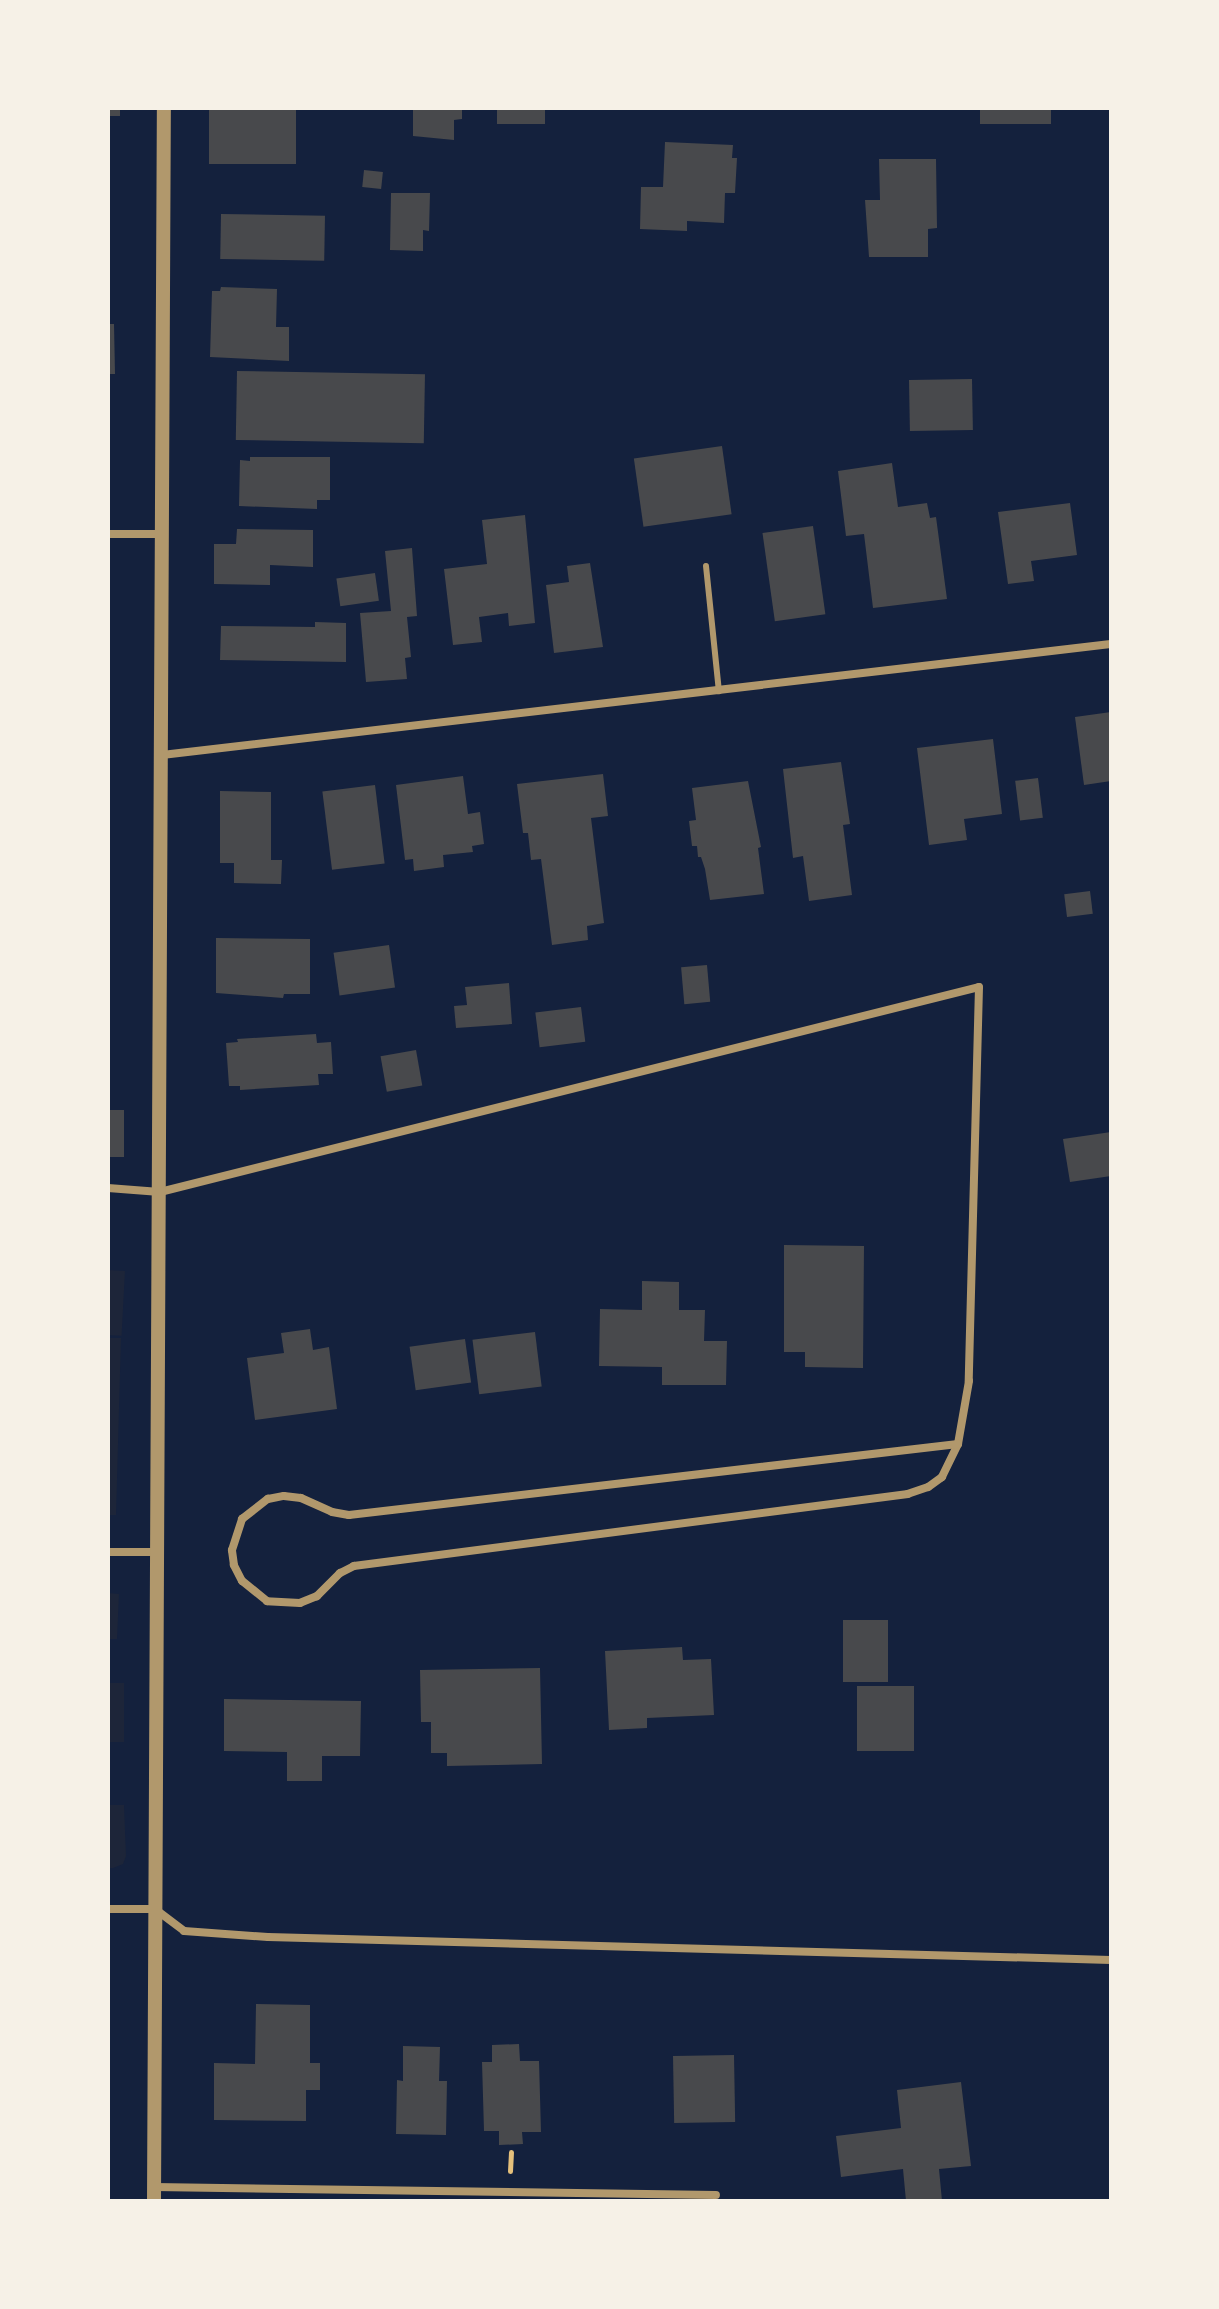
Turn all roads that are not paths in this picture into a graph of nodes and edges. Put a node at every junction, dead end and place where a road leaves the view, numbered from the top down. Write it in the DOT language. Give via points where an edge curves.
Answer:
graph roads {
  1 [pos="164,108"];
  2 [pos="108,534"];
  3 [pos="162,534"];
  4 [pos="706,566"];
  5 [pos="1111,644"];
  6 [pos="719,691"];
  7 [pos="162,755"];
  8 [pos="108,1188"];
  9 [pos="160,1192"];
  10 [pos="958,1444"];
  11 [pos="108,1552"];
  12 [pos="156,1552"];
  13 [pos="108,1909"];
  14 [pos="155,1909"];
  15 [pos="1111,1960"];
  16 [pos="154,2194"];
  17 [pos="716,2195"];
  18 [pos="570,2196"];
  1 -- 3 [label="street"];
  2 -- 3 [label="street"];
  3 -- 7 [label="street"];
  4 -- 6 [label="lane"];
  5 -- 6 [label="street"];
  6 -- 7 [label="street"];
  7 -- 9 [label="street"];
  8 -- 9 [label="street"];
  9 -- 10 [label="street" via="979,987 969,1381"];
  9 -- 12 [label="street"];
  10 -- 10 [label="street" via="349,1515 284,1496 253,1507 242,1519 232,1550 234,1565 247,1587 267,1601 300,1603 354,1566 908,1494 942,1477"];
  11 -- 12 [label="street"];
  12 -- 14 [label="street"];
  13 -- 14 [label="street"];
  14 -- 15 [label="street" via="184,1931 268,1937"];
  14 -- 16 [label="street"];
  16 -- 18 [label="street"];
  17 -- 18 [label="street"];
}
